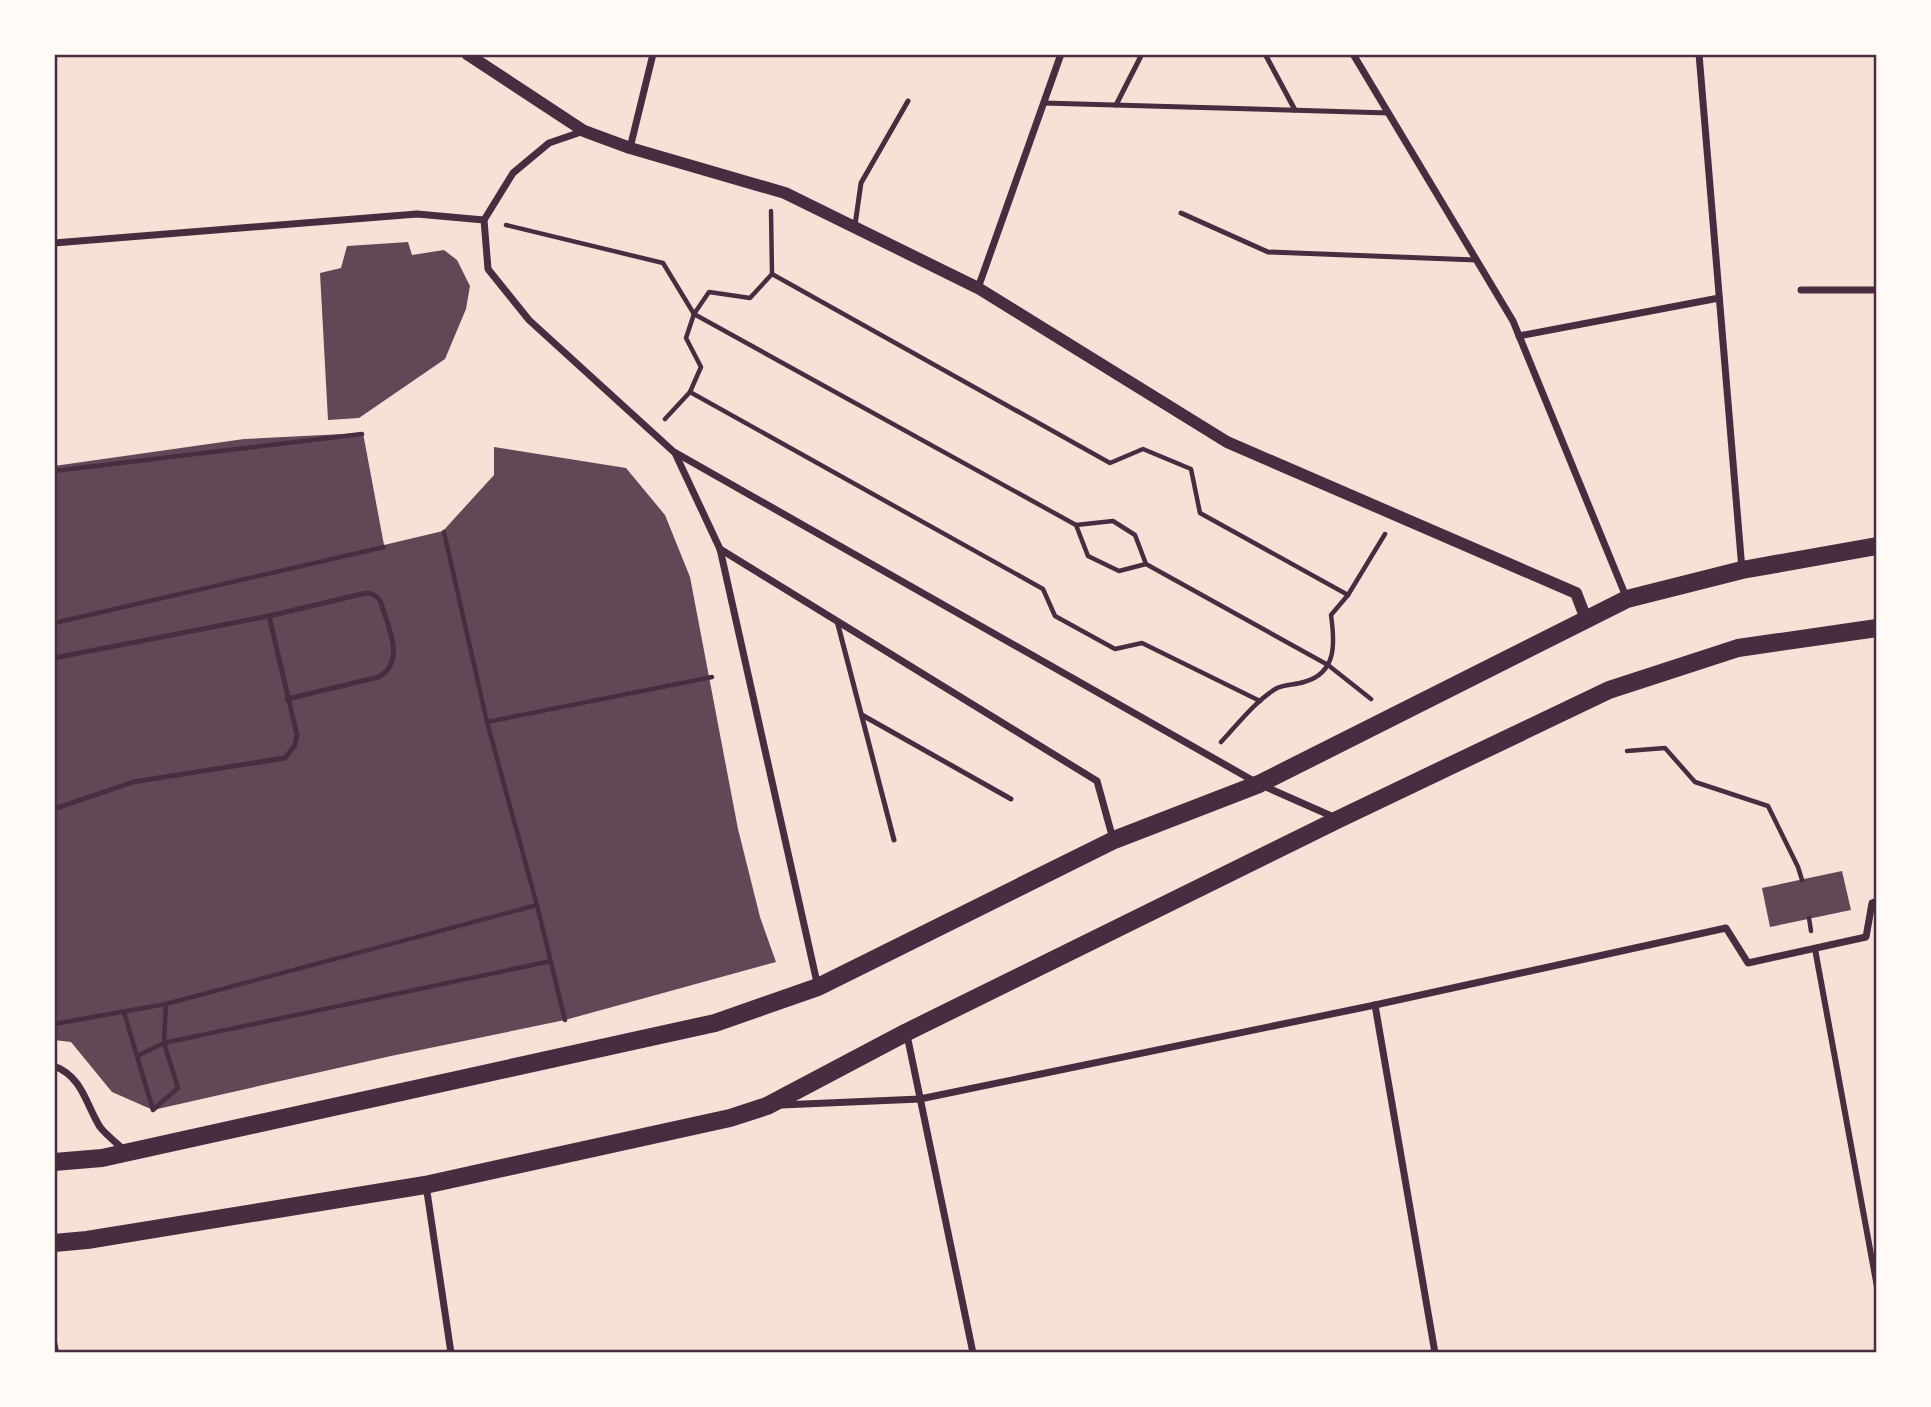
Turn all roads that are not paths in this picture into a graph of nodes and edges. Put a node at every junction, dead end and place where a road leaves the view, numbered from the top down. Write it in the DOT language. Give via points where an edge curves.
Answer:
graph roads {
  1 [pos="467,54"];
  2 [pos="653,54"];
  3 [pos="1062,54"];
  4 [pos="1142,54"];
  5 [pos="1265,54"];
  6 [pos="1353,54"];
  7 [pos="1699,54"];
  8 [pos="908,102"];
  9 [pos="1044,103"];
  10 [pos="1116,105"];
  11 [pos="1295,110"];
  12 [pos="1389,113"];
  13 [pos="584,131"];
  14 [pos="630,148"];
  15 [pos="1181,213"];
  16 [pos="484,220"];
  17 [pos="855,227"];
  18 [pos="54,243"];
  19 [pos="1476,260"];
  20 [pos="978,288"];
  21 [pos="1801,290"];
  22 [pos="1877,290"];
  23 [pos="1719,298"];
  24 [pos="1519,336"];
  25 [pos="675,453"];
  26 [pos="1877,546"];
  27 [pos="720,549"];
  28 [pos="1742,570"];
  29 [pos="1627,599"];
  30 [pos="269,616"];
  31 [pos="1586,619"];
  32 [pos="837,621"];
  33 [pos="1877,628"];
  34 [pos="54,658"];
  35 [pos="287,699"];
  36 [pos="862,715"];
  37 [pos="1259,784"];
  38 [pos="1012,799"];
  39 [pos="54,809"];
  40 [pos="1339,819"];
  41 [pos="894,840"];
  42 [pos="1114,840"];
  43 [pos="1877,901"];
  44 [pos="1815,949"];
  45 [pos="818,987"];
  46 [pos="1375,1005"];
  47 [pos="907,1032"];
  48 [pos="54,1066"];
  49 [pos="920,1099"];
  50 [pos="767,1106"];
  51 [pos="127,1153"];
  52 [pos="54,1163"];
  53 [pos="425,1185"];
  54 [pos="54,1243"];
  55 [pos="1877,1287"];
  56 [pos="451,1353"];
  57 [pos="973,1353"];
  58 [pos="1435,1353"];
  1 -- 13 [label="street"];
  2 -- 14 [label="street"];
  3 -- 9 [label="street"];
  4 -- 10 [label="lane"];
  5 -- 11 [label="lane"];
  6 -- 12 [label="street"];
  7 -- 23 [label="street"];
  8 -- 17 [label="lane" via="861,183"];
  9 -- 10 [label="lane"];
  9 -- 20 [label="street"];
  10 -- 11 [label="lane"];
  11 -- 12 [label="lane"];
  12 -- 19 [label="street"];
  13 -- 14 [label="street"];
  13 -- 16 [label="street" via="549,143 513,173"];
  14 -- 17 [label="street" via="785,193"];
  15 -- 19 [label="lane" via="1268,252"];
  16 -- 18 [label="street" via="417,214"];
  16 -- 25 [label="street" via="488,269 529,320"];
  17 -- 20 [label="street"];
  19 -- 24 [label="street"];
  20 -- 31 [label="street" via="1227,442 1576,593"];
  21 -- 22 [label="street"];
  23 -- 24 [label="street"];
  23 -- 28 [label="street"];
  24 -- 29 [label="street"];
  25 -- 27 [label="street"];
  25 -- 37 [label="street"];
  26 -- 28 [label="main road"];
  27 -- 32 [label="street"];
  27 -- 45 [label="street"];
  28 -- 29 [label="main road"];
  29 -- 31 [label="main road"];
  30 -- 34 [label="lane"];
  30 -- 35 [label="lane"];
  30 -- 35 [label="lane" via="369,592 380,600 395,652 393,663 379,677"];
  31 -- 37 [label="main road"];
  32 -- 36 [label="lane"];
  32 -- 42 [label="street" via="1097,781"];
  33 -- 40 [label="main road" via="1738,648 1609,690"];
  35 -- 39 [label="lane" via="297,736 285,758 133,782"];
  36 -- 38 [label="lane"];
  36 -- 41 [label="lane"];
  37 -- 40 [label="street"];
  37 -- 42 [label="main road"];
  40 -- 47 [label="main road"];
  42 -- 45 [label="main road"];
  43 -- 44 [label="street" via="1872,903 1866,937"];
  44 -- 46 [label="street" via="1748,963 1726,928"];
  44 -- 55 [label="street"];
  45 -- 51 [label="main road" via="715,1023"];
  46 -- 49 [label="street"];
  46 -- 58 [label="street"];
  47 -- 49 [label="street"];
  47 -- 50 [label="main road"];
  48 -- 51 [label="street" via="85,1092 101,1128"];
  49 -- 50 [label="street"];
  49 -- 57 [label="street"];
  50 -- 53 [label="main road"];
  51 -- 52 [label="main road"];
  53 -- 54 [label="main road"];
  53 -- 56 [label="street"];
}
